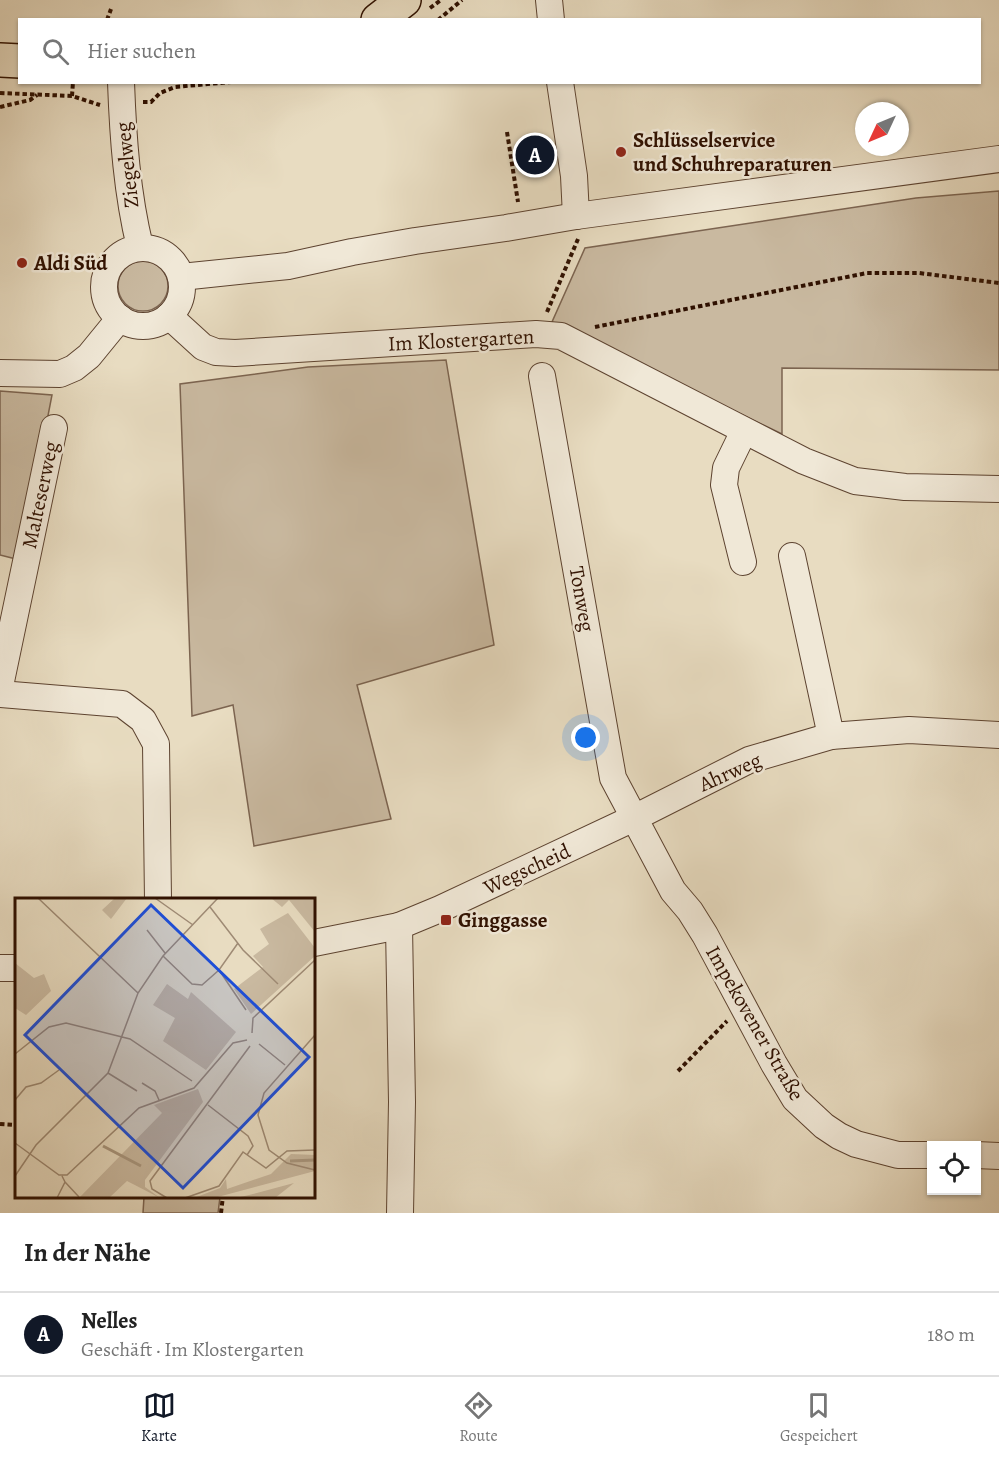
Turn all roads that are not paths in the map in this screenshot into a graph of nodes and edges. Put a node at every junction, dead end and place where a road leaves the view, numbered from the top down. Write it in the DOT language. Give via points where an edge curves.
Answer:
graph roads {
  1 [pos="404,0"];
  2 [pos="549,0"];
  3 [pos="381,18"];
  4 [pos="551,18"];
  5 [pos="0,60"];
  6 [pos="18,61"];
  7 [pos="121,84"];
  8 [pos="560,84"];
  9 [pos="999,159"];
  10 [pos="577,227"];
  11 [pos="140,247"];
  12 [pos="181,277"];
  13 [pos="169,316"];
  14 [pos="120,318"];
  15 [pos="0,373"];
  16 [pos="542,376"];
  17 [pos="54,428"];
  18 [pos="744,431"];
  19 [pos="999,489"];
  20 [pos="792,556"];
  21 [pos="743,562"];
  22 [pos="0,686"];
  23 [pos="0,694"];
  24 [pos="831,735"];
  25 [pos="999,735"];
  26 [pos="634,818"];
  27 [pos="158,898"];
  28 [pos="399,926"];
  29 [pos="315,943"];
  30 [pos="927,1155"];
  31 [pos="981,1155"];
  32 [pos="999,1156"];
  33 [pos="400,1213"];
  1 -- 3 [label="main road"];
  2 -- 4 [label="street"];
  5 -- 6 [label="main road"];
  7 -- 11 [label="street, Ziegelweg" via="124,145"];
  8 -- 10 [label="street"];
  9 -- 10 [label="street"];
  10 -- 12 [label="street" via="521,226 415,241 288,266"];
  11 -- 12 [label="street" via="165,254"];
  11 -- 14 [label="street" via="118,256 105,278 106,300"];
  12 -- 13 [label="street" via="180,301"];
  13 -- 14 [label="street" via="143,326"];
  13 -- 18 [label="street, Im Klostergarten" via="203,347 235,353 536,334 561,336"];
  14 -- 15 [label="street" via="74,368 60,374"];
  16 -- 26 [label="street, Tonweg" via="613,778"];
  17 -- 22 [label="street, Malteserweg"];
  18 -- 19 [label="street, Im Klostergarten" via="804,462 855,481 905,487"];
  18 -- 21 [label="street" via="726,468 724,485"];
  20 -- 24 [label="street"];
  23 -- 27 [label="street" via="122,704 143,720 156,744"];
  24 -- 25 [label="street, Ahrweg" via="909,730"];
  24 -- 26 [label="street, Ahrweg" via="748,760"];
  26 -- 28 [label="street, Wegscheid"];
  26 -- 30 [label="street, Impekovener Straße" via="673,891 705,935 795,1099 824,1126 856,1144 898,1155"];
  28 -- 29 [label="street, Wegscheid"];
  28 -- 33 [label="street"];
  31 -- 32 [label="street"];
}
